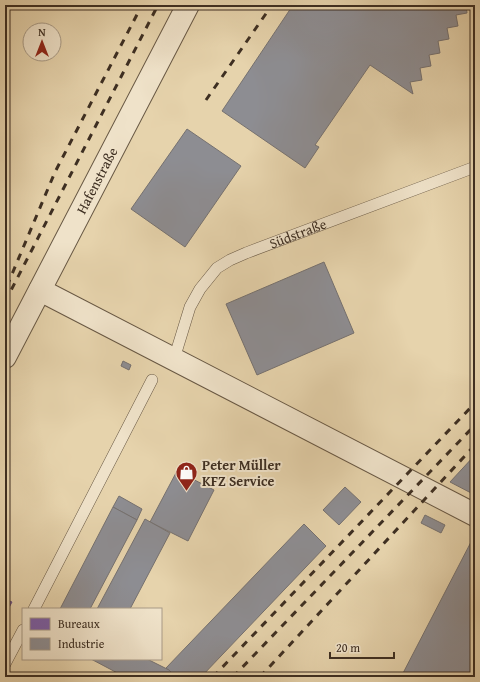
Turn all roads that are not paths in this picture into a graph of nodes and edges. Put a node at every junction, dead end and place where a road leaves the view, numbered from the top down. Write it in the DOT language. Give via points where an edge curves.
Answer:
graph roads {
  1 [pos="188,5"];
  2 [pos="475,167"];
  3 [pos="40,290"];
  4 [pos="5,357"];
  5 [pos="174,359"];
  6 [pos="152,380"];
  7 [pos="475,515"];
  8 [pos="35,608"];
  9 [pos="22,632"];
  10 [pos="5,664"];
  1 -- 3 [label="street, Hafenstraße"];
  2 -- 5 [label="lane, Südstraße" via="246,253 217,268 200,289 190,308"];
  3 -- 4 [label="street, Hafenstraße"];
  3 -- 5 [label="street"];
  5 -- 7 [label="street"];
  6 -- 8 [label="lane"];
  9 -- 10 [label="lane"];
}
